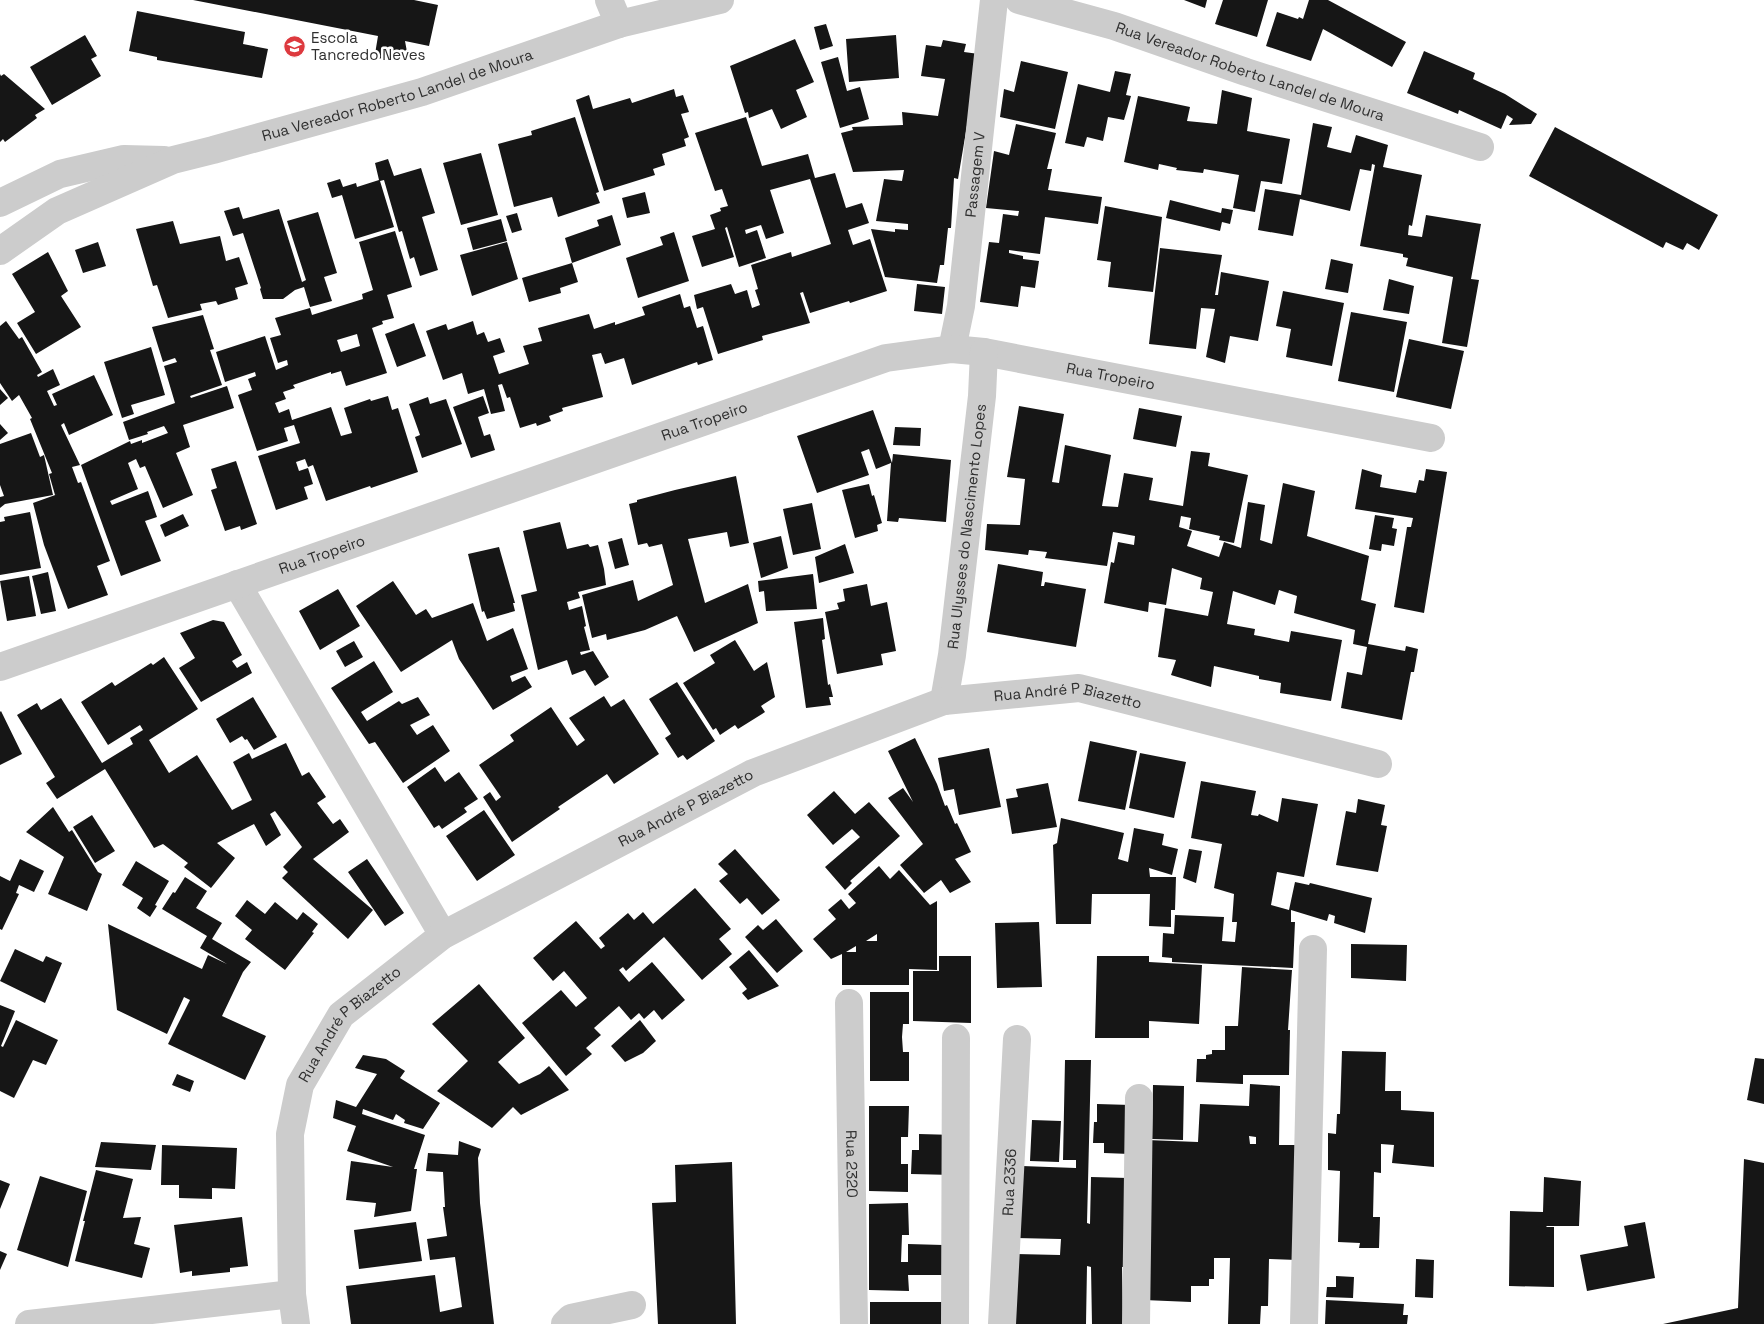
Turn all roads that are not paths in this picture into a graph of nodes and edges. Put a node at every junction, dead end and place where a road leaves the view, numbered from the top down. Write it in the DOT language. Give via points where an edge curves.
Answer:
graph roads {
  1 [pos="720,0"];
  2 [pos="994,0"];
  3 [pos="1019,0"];
  4 [pos="614,12"];
  5 [pos="1480,147"];
  6 [pos="173,160"];
  7 [pos="0,204"];
  8 [pos="0,251"];
  9 [pos="952,349"];
  10 [pos="984,352"];
  11 [pos="1431,438"];
  12 [pos="237,584"];
  13 [pos="0,667"];
  14 [pos="944,701"];
  15 [pos="1378,764"];
  16 [pos="442,935"];
  17 [pos="1313,949"];
  18 [pos="849,1003"];
  19 [pos="956,1038"];
  20 [pos="1017,1038"];
  21 [pos="1139,1098"];
  22 [pos="292,1294"];
  23 [pos="632,1305"];
  24 [pos="30,1324"];
  25 [pos="296,1324"];
  26 [pos="565,1324"];
  27 [pos="854,1324"];
  28 [pos="954,1324"];
  29 [pos="1002,1324"];
  30 [pos="1136,1324"];
  31 [pos="1304,1324"];
  1 -- 4 [label="street, Rua Vereador Roberto Landel de Moura"];
  2 -- 9 [label="street, Passagem V" via="962,306"];
  3 -- 5 [label="street, Rua Vereador Roberto Landel de Moura" via="1114,26"];
  4 -- 6 [label="street, Rua Vereador Roberto Landel de Moura" via="422,92"];
  6 -- 7 [label="street, Rua Vereador Roberto Landel de Moura" via="124,159 60,174"];
  6 -- 8 [label="street, Rua Vereador Roberto Landel de Moura" via="57,211"];
  9 -- 10 [label="street, Rua Tropeiro"];
  9 -- 12 [label="street, Rua Tropeiro" via="886,358"];
  10 -- 11 [label="street, Rua Tropeiro"];
  10 -- 14 [label="street, Rua Ulysses do Nascimento Lopes" via="982,396"];
  12 -- 13 [label="street, Rua Tropeiro"];
  12 -- 16 [label="street"];
  14 -- 15 [label="street, Rua André P Biazetto" via="1079,688"];
  14 -- 16 [label="street, Rua André P Biazetto" via="753,773"];
  16 -- 22 [label="street, Rua André P Biazetto" via="341,1015 300,1085 290,1134"];
  17 -- 31 [label="street"];
  18 -- 27 [label="street, Rua 2320"];
  19 -- 28 [label="street"];
  20 -- 29 [label="street, Rua 2336"];
  21 -- 30 [label="street"];
  22 -- 24 [label="street"];
  22 -- 25 [label="street, Rua André P Biazetto"];
  23 -- 26 [label="street" via="571,1318"];
}
